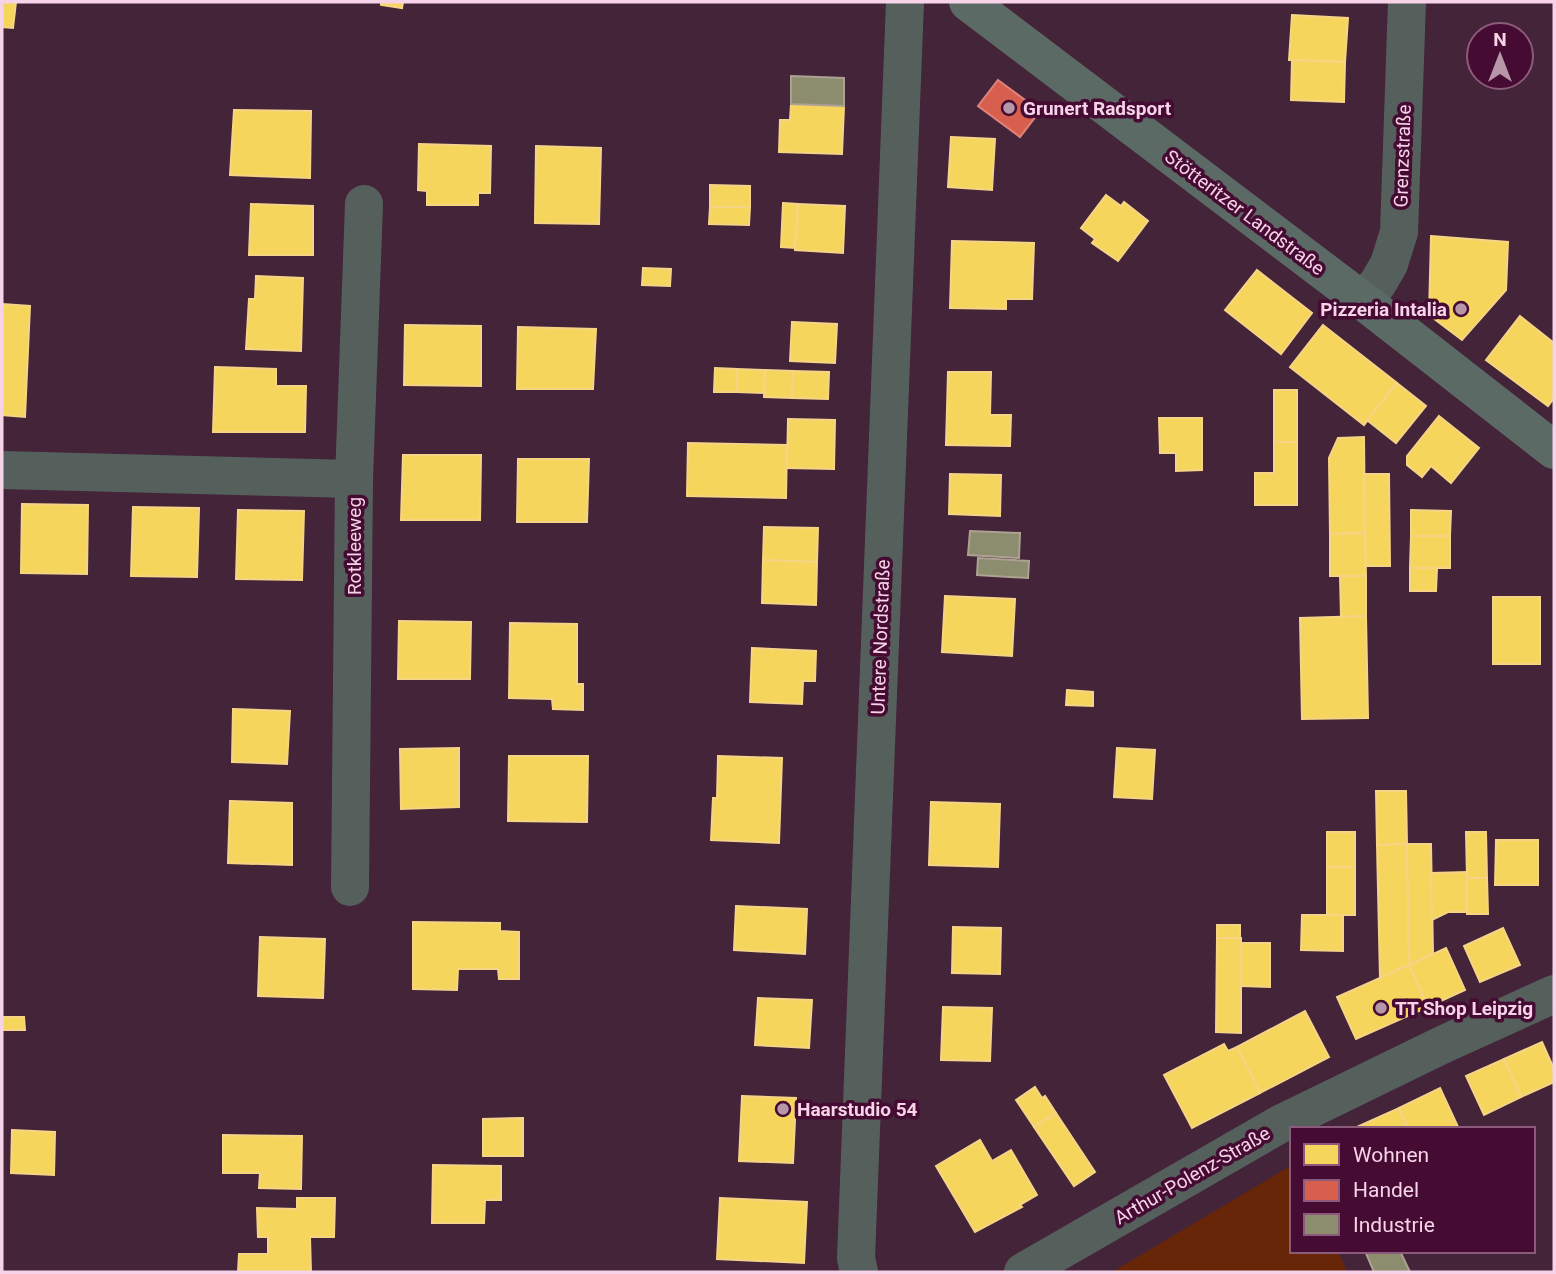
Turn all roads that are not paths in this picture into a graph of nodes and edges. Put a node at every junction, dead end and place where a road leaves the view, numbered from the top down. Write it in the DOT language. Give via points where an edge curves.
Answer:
graph roads {
  1 [pos="905,2"];
  2 [pos="968,2"];
  3 [pos="1407,2"];
  4 [pos="364,204"];
  5 [pos="1363,301"];
  6 [pos="1554,450"];
  7 [pos="2,470"];
  8 [pos="354,479"];
  9 [pos="350,887"];
  10 [pos="1554,995"];
  11 [pos="859,1272"];
  12 [pos="1023,1272"];
  1 -- 11 [label="street, Untere Nordstraße" via="856,1258"];
  2 -- 5 [label="main road, Stötteritzer Landstraße"];
  3 -- 5 [label="street, Grenzstraße" via="1399,232 1389,264"];
  4 -- 8 [label="street, Rotkleeweg"];
  5 -- 6 [label="main road, Stötteritzer Landstraße"];
  7 -- 8 [label="street"];
  8 -- 9 [label="street, Rotkleeweg"];
  10 -- 12 [label="street, Arthur-Polenz-Straße" via="1282,1123"];
}
